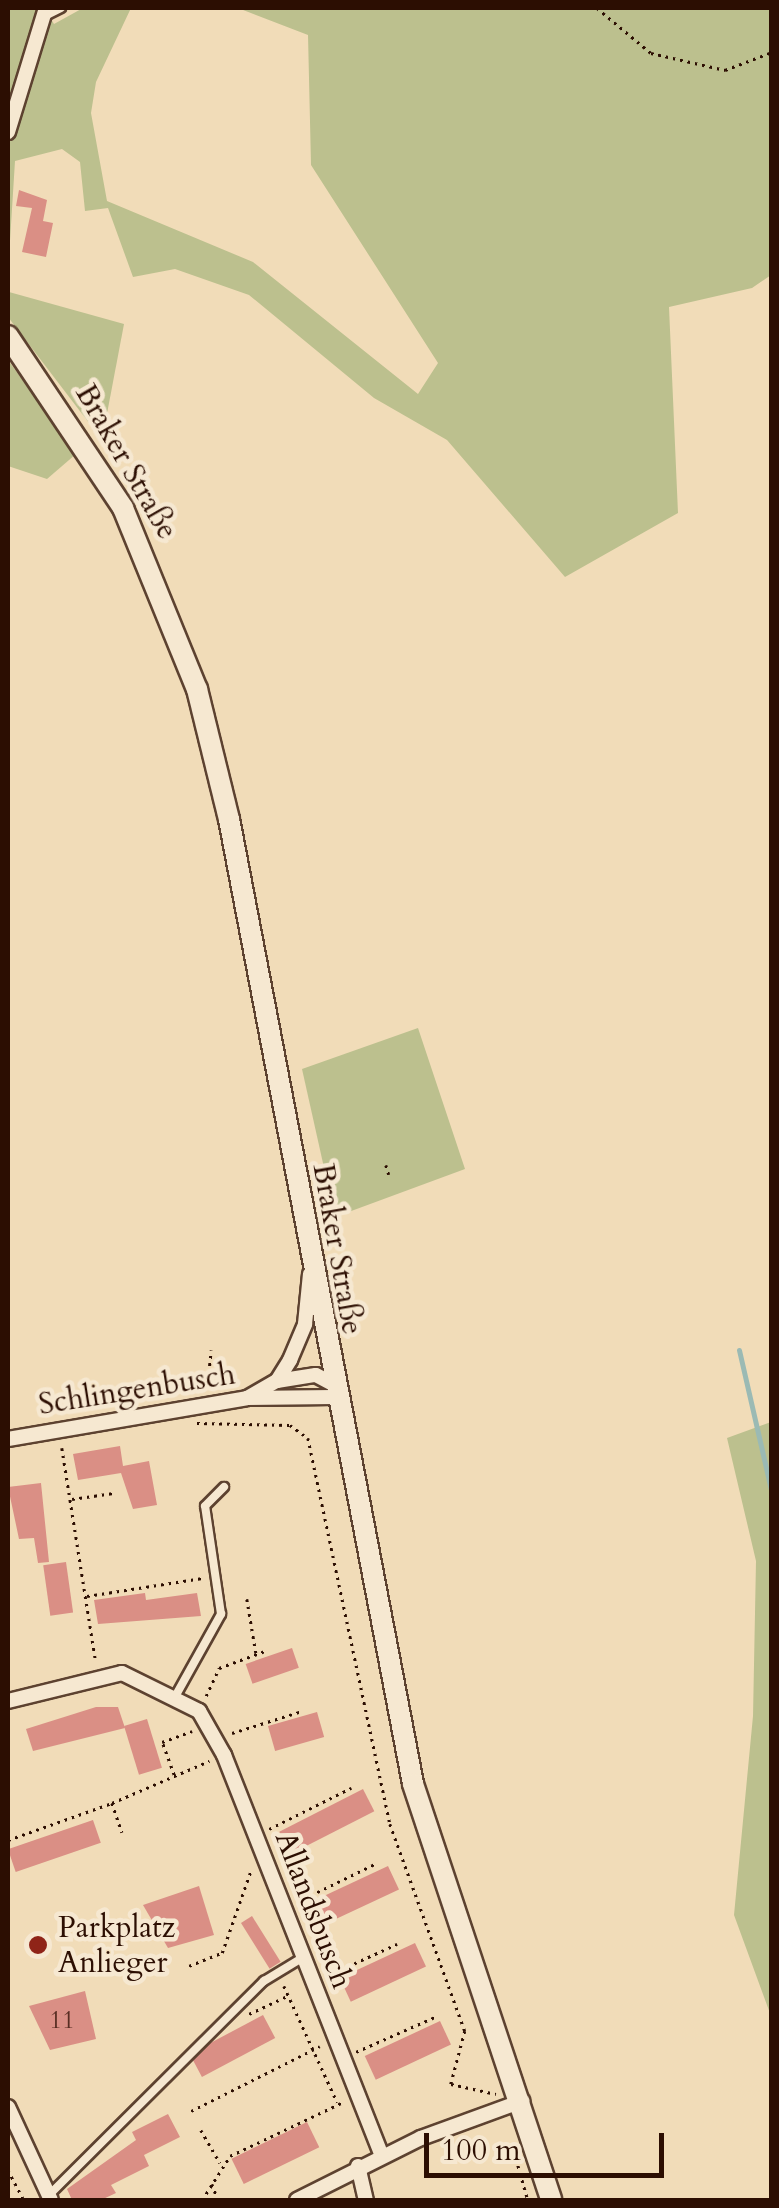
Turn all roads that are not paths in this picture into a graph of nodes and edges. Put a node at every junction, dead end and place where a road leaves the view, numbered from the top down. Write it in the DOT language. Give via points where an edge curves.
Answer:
graph roads {
  1 [pos="61,8"];
  2 [pos="45,12"];
  3 [pos="8,132"];
  4 [pos="8,336"];
  5 [pos="310,1270"];
  6 [pos="277,1381"];
  7 [pos="332,1390"];
  8 [pos="247,1398"];
  9 [pos="8,1439"];
  10 [pos="224,1487"];
  11 [pos="176,1695"];
  12 [pos="8,1701"];
  13 [pos="304,1962"];
  14 [pos="512,2104"];
  15 [pos="8,2106"];
  16 [pos="13,2136"];
  17 [pos="382,2156"];
  18 [pos="358,2166"];
  19 [pos="50,2198"];
  20 [pos="296,2200"];
  21 [pos="366,2200"];
  22 [pos="551,2200"];
  1 -- 2 [label="lane"];
  2 -- 3 [label="street"];
  4 -- 5 [label="street, Braker Straße" via="123,508 188,662 229,819"];
  5 -- 6 [label="street" via="305,1324"];
  5 -- 7 [label="street, Braker Straße"];
  6 -- 7 [label="street, Schlingenbusch" via="316,1375"];
  6 -- 8 [label="street"];
  7 -- 8 [label="street, Schlingenbusch"];
  7 -- 14 [label="street, Braker Straße" via="422,1822"];
  8 -- 9 [label="street, Schlingenbusch"];
  10 -- 11 [label="lane" via="205,1506 220,1614"];
  11 -- 12 [label="street, Allandsbusch" via="122,1672"];
  11 -- 13 [label="street, Allandsbusch" via="199,1710 213,1731"];
  13 -- 17 [label="street, Allandsbusch"];
  13 -- 19 [label="lane" via="234,2012"];
  14 -- 17 [label="street"];
  14 -- 22 [label="street, Braker Straße"];
  15 -- 16 [label="street"];
  16 -- 19 [label="street"];
  17 -- 18 [label="street"];
  18 -- 20 [label="street"];
  18 -- 21 [label="street"];
}
